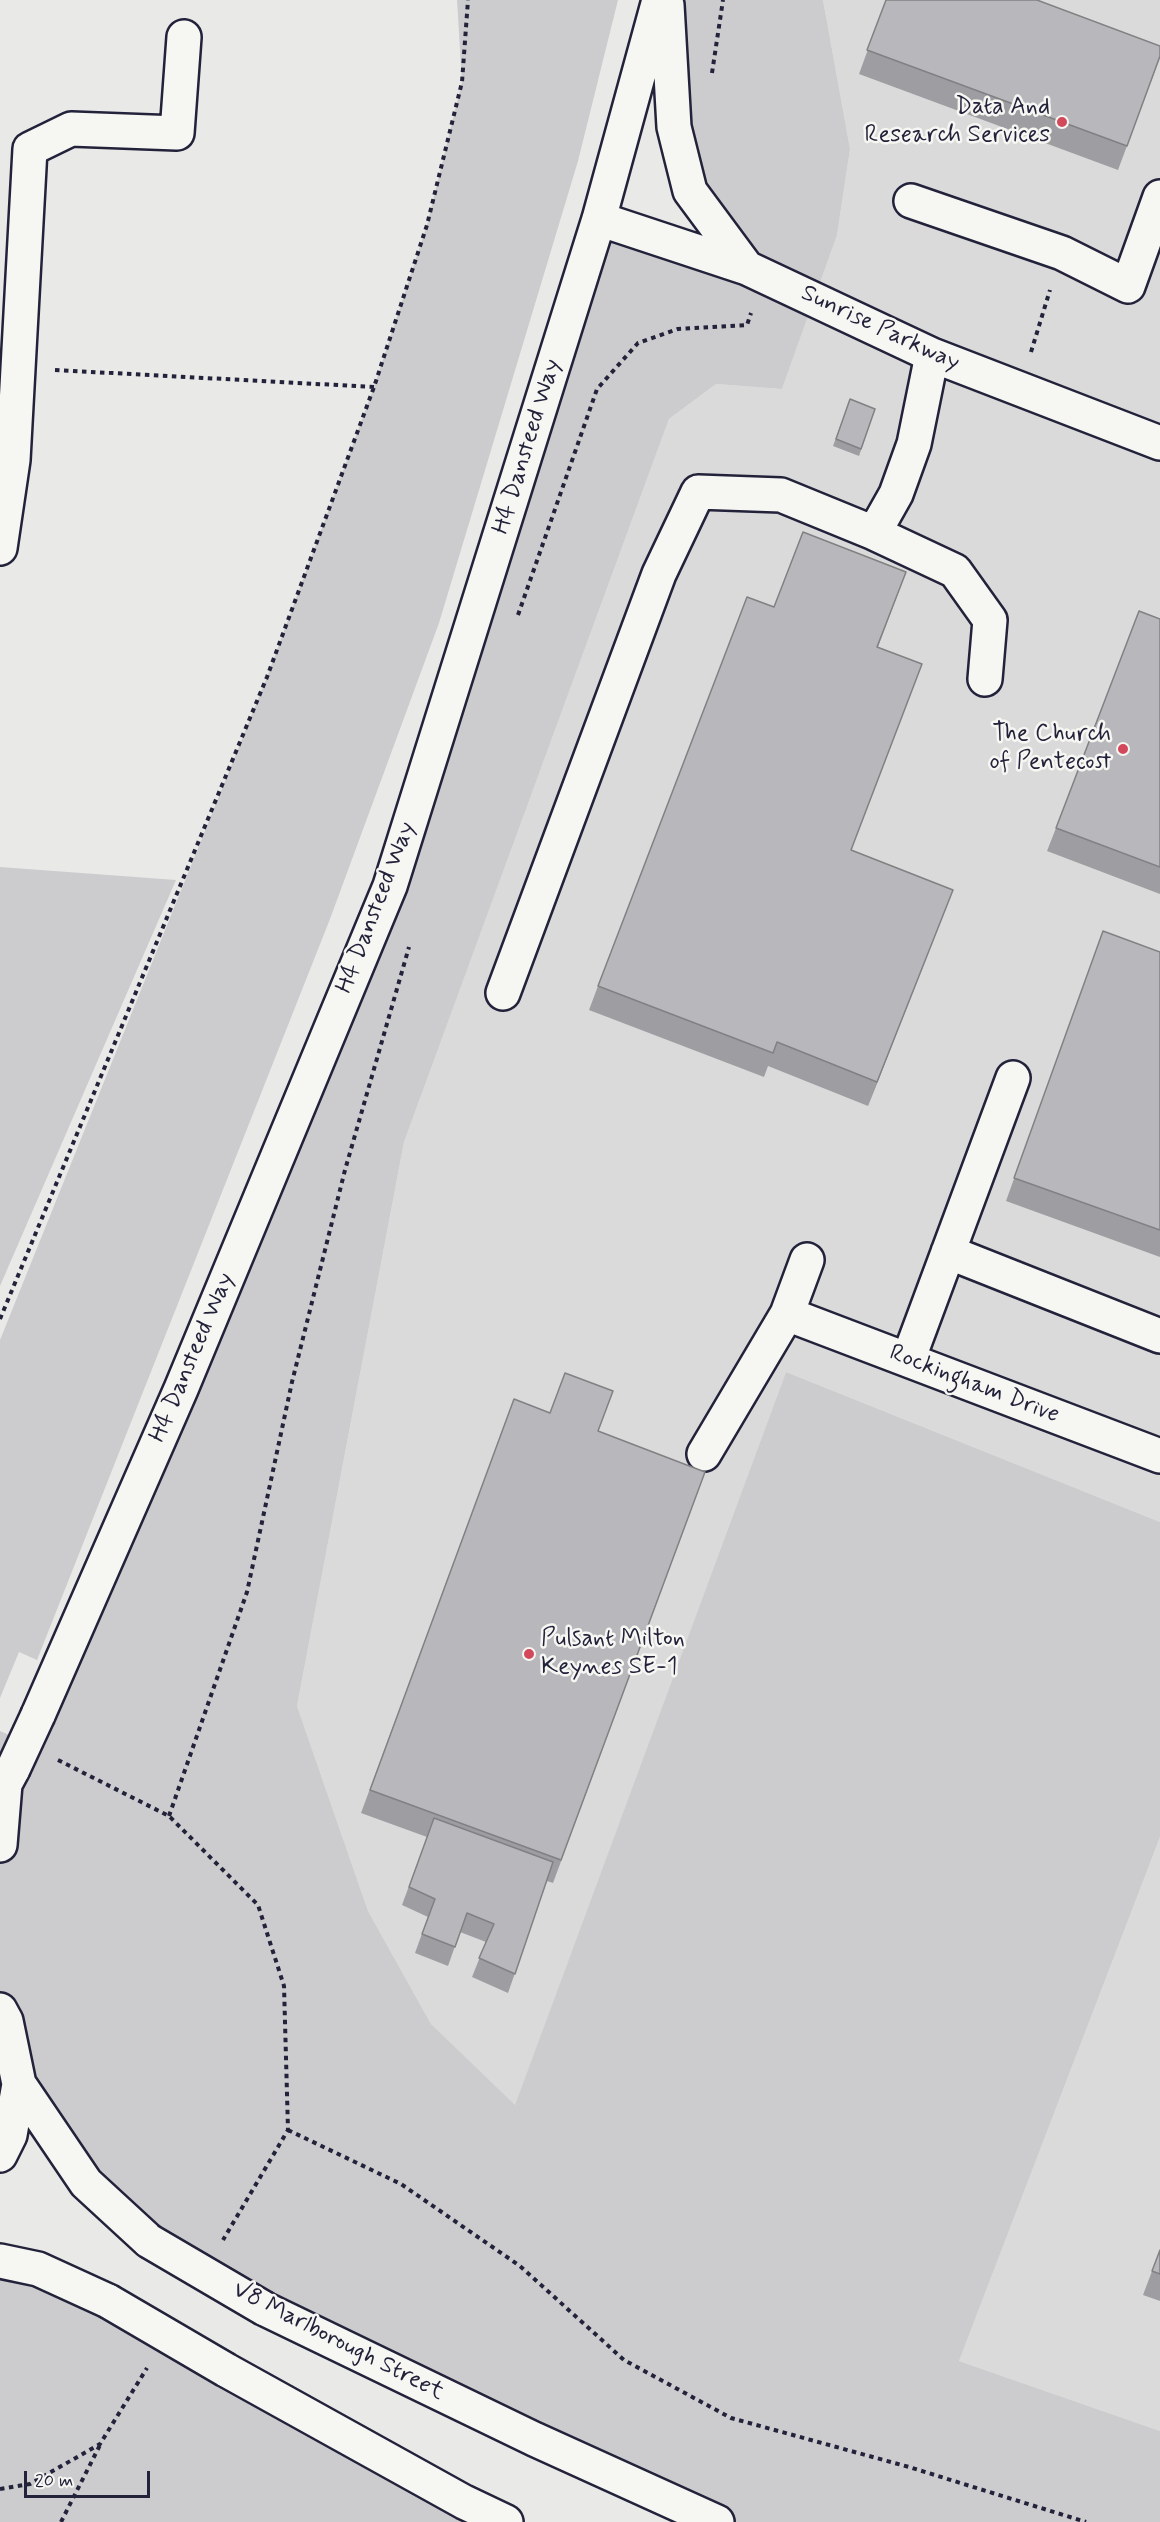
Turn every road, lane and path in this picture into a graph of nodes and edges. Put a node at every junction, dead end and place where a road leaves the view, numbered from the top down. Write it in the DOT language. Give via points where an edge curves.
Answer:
graph roads {
  1 [pos="468,0"];
  2 [pos="658,0"];
  3 [pos="666,0"];
  4 [pos="723,0"];
  5 [pos="184,37"];
  6 [pos="711,77"];
  7 [pos="1160,197"];
  8 [pos="911,201"];
  9 [pos="14,219"];
  10 [pos="599,219"];
  11 [pos="1062,252"];
  12 [pos="755,272"];
  13 [pos="932,355"];
  14 [pos="17,368"];
  15 [pos="374,387"];
  16 [pos="1019,390"];
  17 [pos="1160,443"];
  18 [pos="874,533"];
  19 [pos="0,548"];
  20 [pos="515,624"];
  21 [pos="985,679"];
  22 [pos="411,941"];
  23 [pos="503,993"];
  24 [pos="1013,1078"];
  25 [pos="948,1252"];
  26 [pos="807,1260"];
  27 [pos="787,1314"];
  28 [pos="0,1319"];
  29 [pos="1160,1336"];
  30 [pos="908,1359"];
  31 [pos="704,1454"];
  32 [pos="1160,1456"];
  33 [pos="53,1758"];
  34 [pos="6,1781"];
  35 [pos="169,1816"];
  36 [pos="0,1845"];
  37 [pos="0,2010"];
  38 [pos="19,2084"];
  39 [pos="0,2155"];
  40 [pos="0,2261"];
  41 [pos="148,2366"];
  42 [pos="100,2444"];
  43 [pos="0,2488"];
  44 [pos="61,2522"];
  45 [pos="506,2522"];
  46 [pos="717,2522"];
  47 [pos="1086,2522"];
  1 -- 15 [label="path" via="462,82 427,225"];
  2 -- 10 [label="street, H4 Dansteed Way"];
  3 -- 12 [label="street" via="674,127 690,191"];
  4 -- 6 [label="path"];
  5 -- 9 [label="street" via="177,133 71,129 30,149"];
  7 -- 11 [label="street" via="1128,286"];
  8 -- 11 [label="street"];
  9 -- 14 [label="street"];
  10 -- 12 [label="street, Sunrise Parkway"];
  10 -- 34 [label="street, H4 Dansteed Way, bridge" via="390,886 181,1389"];
  11 -- 16 [label="path"];
  12 -- 13 [label="street, Sunrise Parkway"];
  12 -- 20 [label="path" via="747,325 678,329 638,343 597,389"];
  13 -- 16 [label="street, Sunrise Parkway"];
  13 -- 18 [label="street" via="914,444 896,494"];
  14 -- 15 [label="path"];
  14 -- 19 [label="street" via="13,460"];
  15 -- 28 [label="path" via="267,677"];
  16 -- 17 [label="street, Sunrise Parkway"];
  18 -- 21 [label="street" via="955,572 990,620"];
  18 -- 23 [label="street" via="781,495 698,492 659,574"];
  22 -- 35 [label="path" via="345,1170 292,1382 247,1592"];
  24 -- 25 [label="street"];
  25 -- 29 [label="street"];
  25 -- 30 [label="street"];
  26 -- 27 [label="street"];
  27 -- 30 [label="street, Rockingham Drive"];
  27 -- 31 [label="street"];
  30 -- 32 [label="street, Rockingham Drive"];
  33 -- 35 [label="path"];
  34 -- 36 [label="street, H4 Dansteed Way"];
  35 -- 47 [label="path" via="258,1905 284,1986 288,2130 401,2184 520,2266 624,2360 731,2418 909,2467"];
  37 -- 38 [label="street" via="6,2021"];
  38 -- 39 [label="street" via="10,2135"];
  38 -- 46 [label="street, V8 Marlborough Street, bridge" via="86,2183 150,2241 265,2309"];
  40 -- 45 [label="street, bridge" via="38,2269 108,2301 226,2370"];
  41 -- 42 [label="path"];
  42 -- 43 [label="path" via="30,2484"];
  42 -- 44 [label="path"];
}
